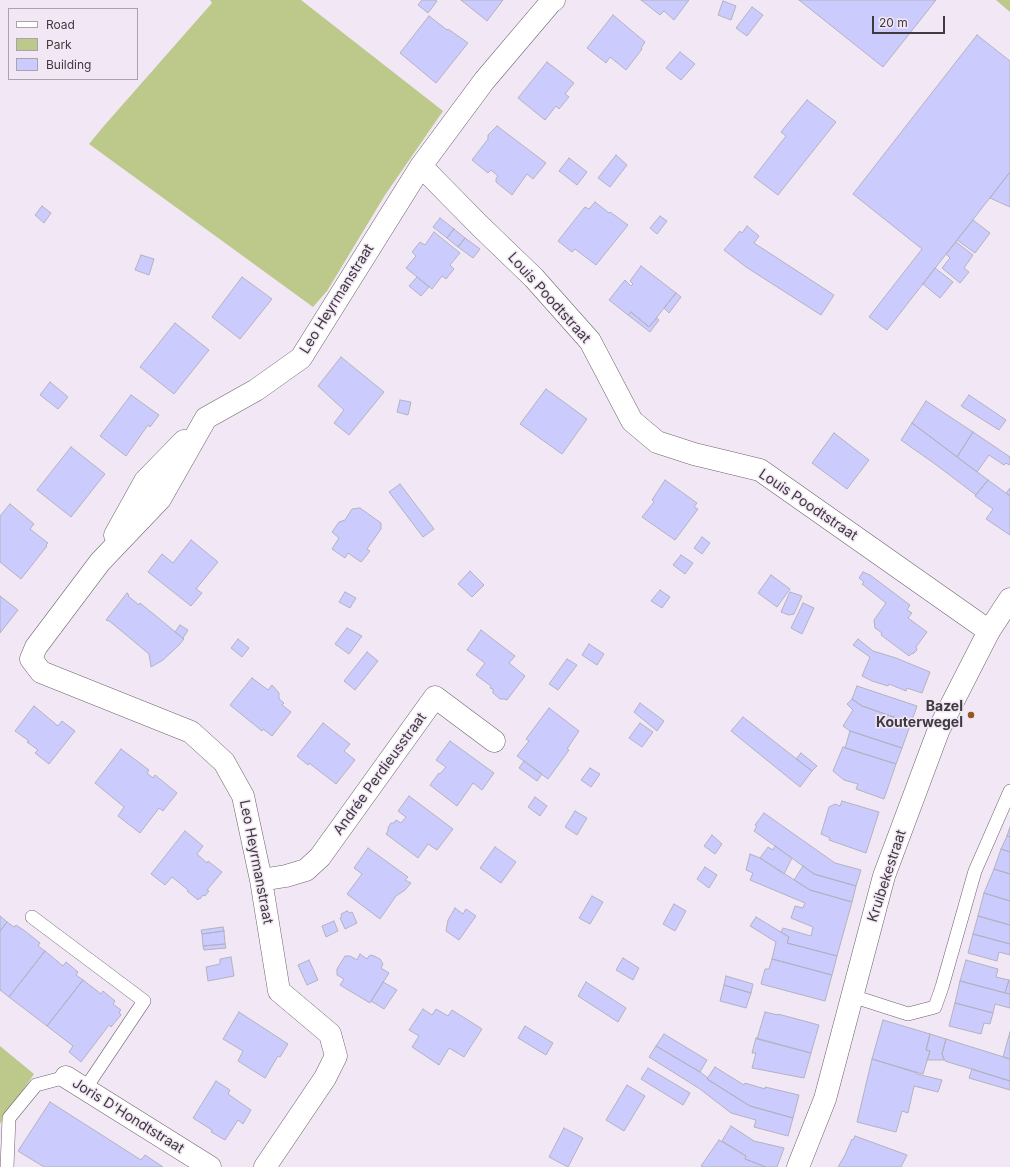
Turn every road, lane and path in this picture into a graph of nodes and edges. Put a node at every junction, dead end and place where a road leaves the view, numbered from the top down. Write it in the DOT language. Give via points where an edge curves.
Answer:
graph roads {
  1 [pos="554,0"];
  2 [pos="421,166"];
  3 [pos="1010,599"];
  4 [pos="989,631"];
  5 [pos="494,741"];
  6 [pos="1010,791"];
  7 [pos="261,880"];
  8 [pos="32,917"];
  9 [pos="852,996"];
  10 [pos="66,1077"];
  11 [pos="85,1089"];
  12 [pos="7,1167"];
  13 [pos="210,1167"];
  14 [pos="265,1167"];
  15 [pos="798,1167"];
  1 -- 2 [label="street, Leo Heyrmanstraat" via="484,81"];
  2 -- 4 [label="street, Louis Poodtstraat" via="534,278 590,342 632,421 657,442 760,470"];
  2 -- 7 [label="street, Leo Heyrmanstraat" via="301,358 256,390 206,418 160,499 100,562 36,647 31,659 41,672 191,732 224,762 243,796"];
  3 -- 4 [label="street, Kruibekestraat"];
  4 -- 9 [label="street, Kruibekestraat" via="939,729 886,868"];
  5 -- 7 [label="street, Andrée Perdieusstraat" via="435,697 320,857 306,870"];
  6 -- 9 [label="lane" via="975,871 935,1007 908,1014"];
  7 -- 14 [label="street, Leo Heyrmanstraat" via="279,991 330,1034 336,1056 325,1078"];
  8 -- 11 [label="lane" via="144,1001"];
  9 -- 15 [label="street, Kruibekestraat" via="825,1099"];
  10 -- 11 [label="street, Joris D'Hondtstraat"];
  10 -- 12 [label="lane" via="36,1085 9,1118"];
  11 -- 13 [label="street, Joris D'Hondtstraat"];
}
